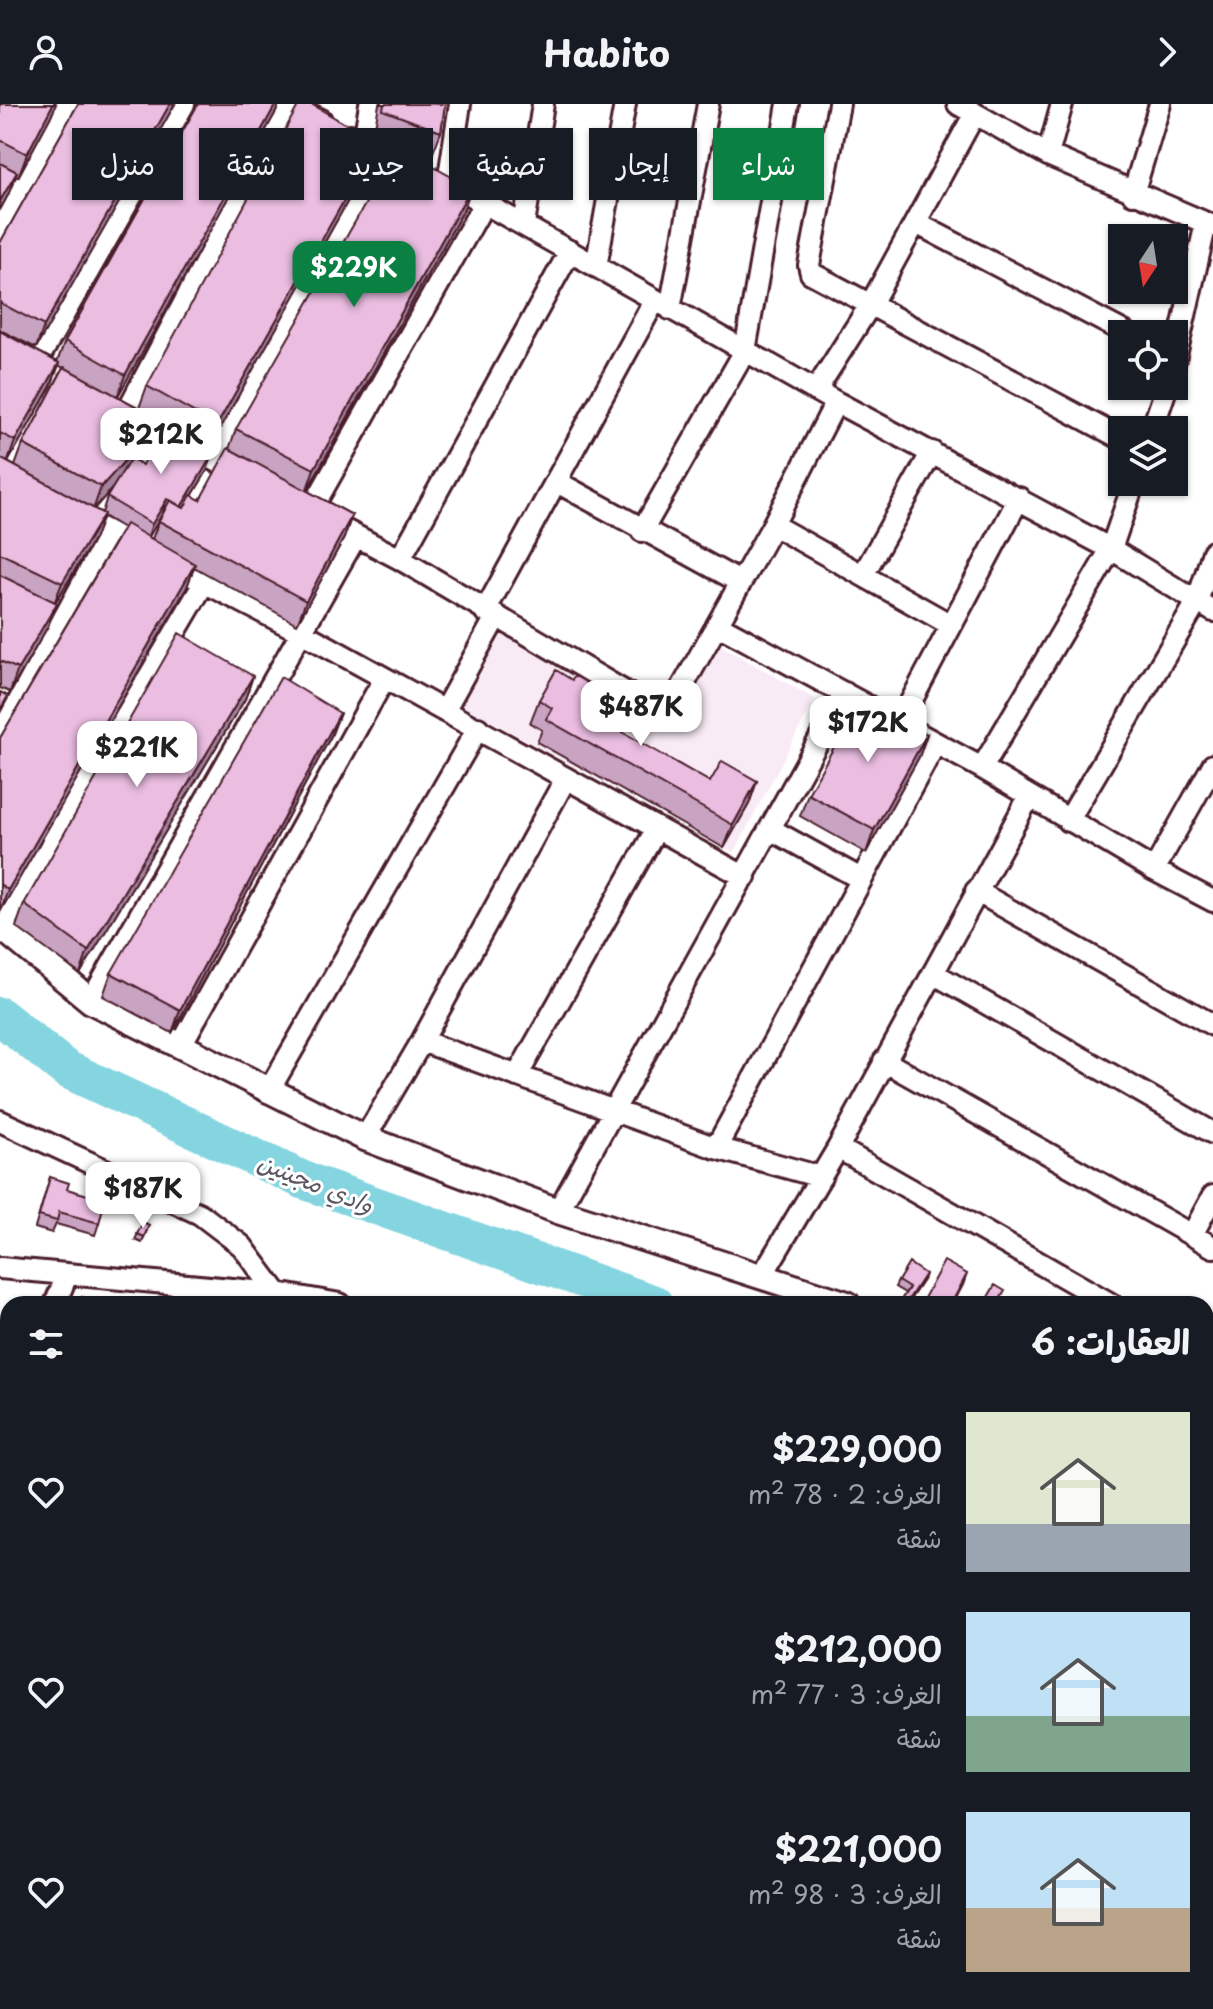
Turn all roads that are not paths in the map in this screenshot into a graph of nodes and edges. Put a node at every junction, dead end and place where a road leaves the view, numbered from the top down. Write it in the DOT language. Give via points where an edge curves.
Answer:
graph roads {
  1 [pos="184,104"];
  2 [pos="370,104"];
  3 [pos="460,104"];
  4 [pos="543,104"];
  5 [pos="625,104"];
  6 [pos="708,104"];
  7 [pos="788,104"];
  8 [pos="839,104"];
  9 [pos="1062,104"];
  10 [pos="1160,104"];
  11 [pos="63,105"];
  12 [pos="966,109"];
  13 [pos="336,128"];
  14 [pos="366,128"];
  15 [pos="1048,155"];
  16 [pos="433,175"];
  17 [pos="0,177"];
  18 [pos="448,183"];
  19 [pos="25,189"];
  20 [pos="1133,194"];
  21 [pos="357,200"];
  22 [pos="485,202"];
  23 [pos="916,223"];
  24 [pos="1210,224"];
  25 [pos="524,225"];
  26 [pos="0,231"];
  27 [pos="570,251"];
  28 [pos="596,267"];
  29 [pos="872,302"];
  30 [pos="663,304"];
  31 [pos="1185,320"];
  32 [pos="1108,324"];
  33 [pos="12,350"];
  34 [pos="745,351"];
  35 [pos="816,390"];
  36 [pos="836,402"];
  37 [pos="1108,431"];
  38 [pos="932,452"];
  39 [pos="212,459"];
  40 [pos="557,482"];
  41 [pos="268,489"];
  42 [pos="1129,496"];
  43 [pos="1019,498"];
  44 [pos="55,504"];
  45 [pos="773,525"];
  46 [pos="642,531"];
  47 [pos="110,533"];
  48 [pos="356,536"];
  49 [pos="1111,549"];
  50 [pos="1213,552"];
  51 [pos="400,559"];
  52 [pos="863,575"];
  53 [pos="740,582"];
  54 [pos="204,583"];
  55 [pos="1205,606"];
  56 [pos="491,614"];
  57 [pos="718,625"];
  58 [pos="951,625"];
  59 [pos="303,633"];
  60 [pos="384,679"];
  61 [pos="845,693"];
  62 [pos="9,701"];
  63 [pos="444,711"];
  64 [pos="899,724"];
  65 [pos="478,728"];
  66 [pos="0,736"];
  67 [pos="935,744"];
  68 [pos="1213,765"];
  69 [pos="982,768"];
  70 [pos="566,778"];
  71 [pos="1029,797"];
  72 [pos="1068,821"];
  73 [pos="656,830"];
  74 [pos="772,830"];
  75 [pos="1154,870"];
  76 [pos="745,877"];
  77 [pos="861,879"];
  78 [pos="976,891"];
  79 [pos="1213,901"];
  80 [pos="1,927"];
  81 [pos="933,973"];
  82 [pos="91,1001"];
  83 [pos="1213,1025"];
  84 [pos="422,1041"];
  85 [pos="181,1045"];
  86 [pos="884,1061"];
  87 [pos="517,1076"];
  88 [pos="268,1092"];
  89 [pos="612,1110"];
  90 [pos="0,1121"];
  91 [pos="1213,1133"];
  92 [pos="365,1138"];
  93 [pos="716,1148"];
  94 [pos="838,1148"];
  95 [pos="821,1177"];
  96 [pos="1213,1196"];
  97 [pos="558,1211"];
  98 [pos="1192,1235"];
  99 [pos="1213,1247"];
  100 [pos="0,1268"];
  101 [pos="763,1274"];
  102 [pos="67,1275"];
  103 [pos="277,1293"];
  104 [pos="58,1296"];
  105 [pos="294,1296"];
  106 [pos="825,1296"];
  107 [pos="1097,1296"];
  1 -- 33 [label="street" via="43,367"];
  2 -- 14 [label="street"];
  3 -- 18 [label="street"];
  4 -- 25 [label="street"];
  5 -- 28 [label="street"];
  6 -- 30 [label="street"];
  7 -- 34 [label="street"];
  8 -- 29 [label="street" via="809,265 815,276"];
  9 -- 15 [label="street"];
  10 -- 20 [label="street"];
  11 -- 19 [label="street"];
  12 -- 15 [label="street"];
  12 -- 23 [label="street"];
  13 -- 39 [label="street" via="289,104 120,410"];
  15 -- 20 [label="street"];
  16 -- 18 [label="street"];
  17 -- 19 [label="street"];
  18 -- 22 [label="street"];
  19 -- 26 [label="street"];
  20 -- 24 [label="street"];
  21 -- 39 [label="street"];
  22 -- 25 [label="street"];
  22 -- 48 [label="street" via="303,508"];
  23 -- 29 [label="street"];
  23 -- 32 [label="street"];
  24 -- 31 [label="street"];
  25 -- 27 [label="street"];
  27 -- 28 [label="street"];
  27 -- 51 [label="street"];
  28 -- 30 [label="street"];
  29 -- 35 [label="street"];
  29 -- 37 [label="street"];
  30 -- 34 [label="street"];
  30 -- 40 [label="street"];
  34 -- 35 [label="street"];
  34 -- 46 [label="street"];
  35 -- 36 [label="street"];
  36 -- 38 [label="street"];
  36 -- 45 [label="street"];
  38 -- 43 [label="street"];
  38 -- 52 [label="street"];
  39 -- 41 [label="street"];
  40 -- 46 [label="street"];
  40 -- 56 [label="street"];
  42 -- 49 [label="street"];
  43 -- 49 [label="street"];
  43 -- 58 [label="street"];
  44 -- 47 [label="street"];
  45 -- 52 [label="street"];
  45 -- 53 [label="street"];
  46 -- 53 [label="street"];
  47 -- 54 [label="street"];
  47 -- 62 [label="street"];
  48 -- 51 [label="street"];
  48 -- 59 [label="street"];
  49 -- 55 [label="street"];
  49 -- 69 [label="street"];
  50 -- 55 [label="street"];
  51 -- 56 [label="street"];
  52 -- 58 [label="street"];
  53 -- 57 [label="street"];
  54 -- 59 [label="street"];
  54 -- 80 [label="street"];
  55 -- 72 [label="street"];
  56 -- 57 [label="street" via="659,712 675,700"];
  56 -- 63 [label="street"];
  57 -- 61 [label="street"];
  58 -- 64 [label="street"];
  59 -- 60 [label="street"];
  59 -- 82 [label="street" via="256,706"];
  60 -- 63 [label="street"];
  60 -- 85 [label="street"];
  61 -- 64 [label="street"];
  61 -- 74 [label="street"];
  62 -- 66 [label="street"];
  63 -- 65 [label="street"];
  64 -- 67 [label="street"];
  65 -- 70 [label="street"];
  65 -- 88 [label="street"];
  67 -- 69 [label="street"];
  67 -- 77 [label="street"];
  68 -- 75 [label="street"];
  69 -- 71 [label="street"];
  70 -- 73 [label="street"];
  70 -- 84 [label="street"];
  71 -- 72 [label="street"];
  71 -- 78 [label="street"];
  72 -- 75 [label="street"];
  73 -- 76 [label="street"];
  73 -- 87 [label="street"];
  74 -- 76 [label="street"];
  74 -- 77 [label="street"];
  75 -- 79 [label="street"];
  76 -- 89 [label="street"];
  77 -- 93 [label="street"];
  78 -- 81 [label="street"];
  78 -- 83 [label="street"];
  80 -- 82 [label="street"];
  81 -- 86 [label="street"];
  81 -- 91 [label="street"];
  82 -- 85 [label="street"];
  84 -- 87 [label="street"];
  84 -- 92 [label="street"];
  85 -- 88 [label="street"];
  86 -- 94 [label="street"];
  86 -- 98 [label="street"];
  87 -- 89 [label="street"];
  88 -- 92 [label="street"];
  89 -- 93 [label="street"];
  89 -- 97 [label="street"];
  90 -- 103 [label="street" via="200,1214 242,1246"];
  92 -- 97 [label="street"];
  93 -- 95 [label="street"];
  94 -- 95 [label="street"];
  94 -- 107 [label="street"];
  95 -- 101 [label="street"];
  96 -- 98 [label="street"];
  97 -- 101 [label="street"];
  98 -- 99 [label="street"];
  100 -- 102 [label="street"];
  101 -- 106 [label="street"];
  102 -- 103 [label="street"];
  102 -- 104 [label="street"];
  103 -- 105 [label="street"];
}
